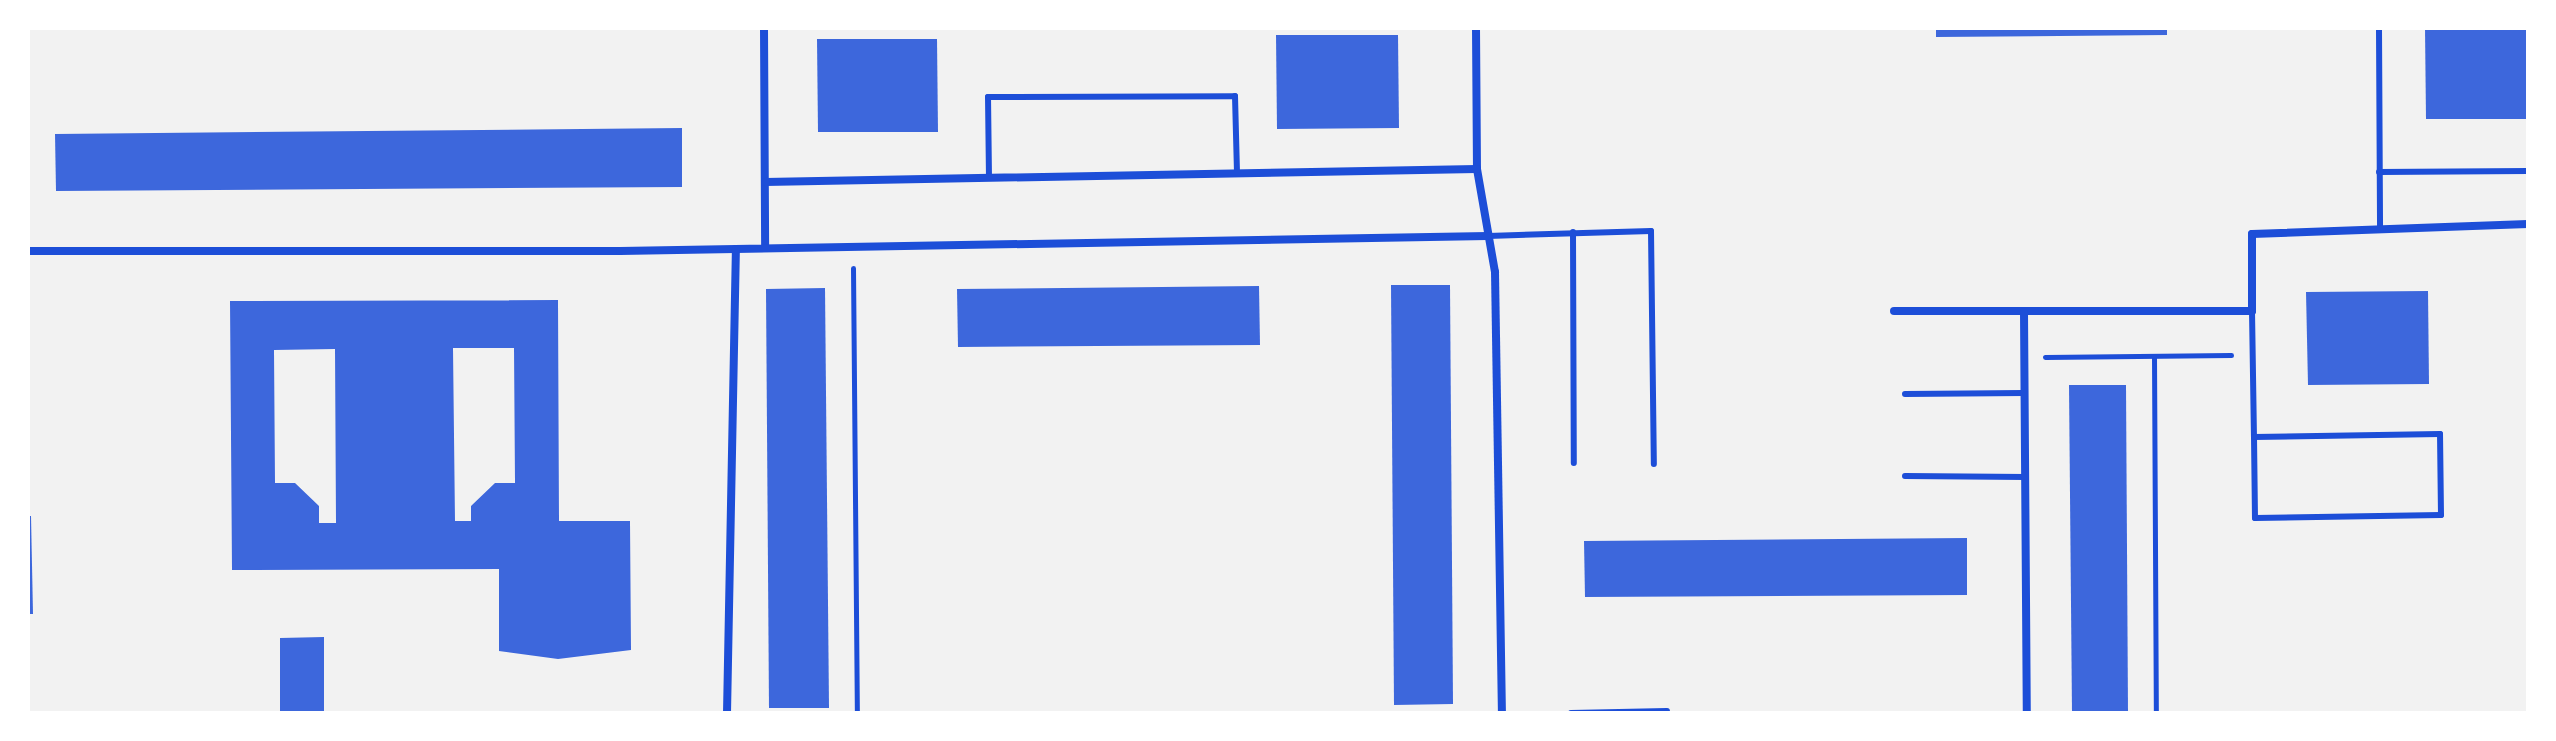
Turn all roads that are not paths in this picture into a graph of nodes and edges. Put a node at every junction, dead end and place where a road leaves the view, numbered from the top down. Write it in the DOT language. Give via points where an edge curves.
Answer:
graph roads {
  1 [pos="764,28"];
  2 [pos="1476,28"];
  3 [pos="2379,28"];
  4 [pos="1477,169"];
  5 [pos="2528,171"];
  6 [pos="2379,172"];
  7 [pos="1237,174"];
  8 [pos="989,178"];
  9 [pos="765,182"];
  10 [pos="2528,224"];
  11 [pos="2380,229"];
  12 [pos="1573,232"];
  13 [pos="1488,236"];
  14 [pos="765,248"];
  15 [pos="736,249"];
  16 [pos="28,251"];
  17 [pos="1894,311"];
  18 [pos="2252,311"];
  19 [pos="2024,312"];
  20 [pos="2024,393"];
  21 [pos="1905,394"];
  22 [pos="2254,437"];
  23 [pos="1574,463"];
  24 [pos="1654,464"];
  25 [pos="1905,476"];
  26 [pos="2026,477"];
  27 [pos="1667,711"];
  28 [pos="727,713"];
  29 [pos="1502,713"];
  30 [pos="1571,713"];
  31 [pos="2027,713"];
  1 -- 9 [label="street"];
  2 -- 4 [label="street"];
  3 -- 6 [label="lane"];
  4 -- 7 [label="street"];
  4 -- 13 [label="street"];
  5 -- 6 [label="lane"];
  6 -- 11 [label="lane"];
  7 -- 8 [label="street"];
  7 -- 8 [label="lane" via="1235,96 988,97"];
  8 -- 9 [label="street"];
  9 -- 14 [label="street"];
  10 -- 11 [label="street"];
  11 -- 18 [label="street" via="2252,234"];
  12 -- 13 [label="lane"];
  12 -- 23 [label="lane"];
  12 -- 24 [label="lane" via="1651,231"];
  13 -- 14 [label="street"];
  13 -- 29 [label="street" via="1495,272"];
  14 -- 15 [label="street"];
  15 -- 16 [label="street"];
  15 -- 28 [label="street"];
  17 -- 19 [label="street"];
  18 -- 19 [label="street"];
  18 -- 22 [label="lane"];
  19 -- 20 [label="street"];
  20 -- 21 [label="lane"];
  20 -- 26 [label="street"];
  22 -- 22 [label="lane" via="2255,518 2441,515 2440,434"];
  25 -- 26 [label="lane"];
  26 -- 31 [label="street"];
  27 -- 30 [label="lane"];
}
